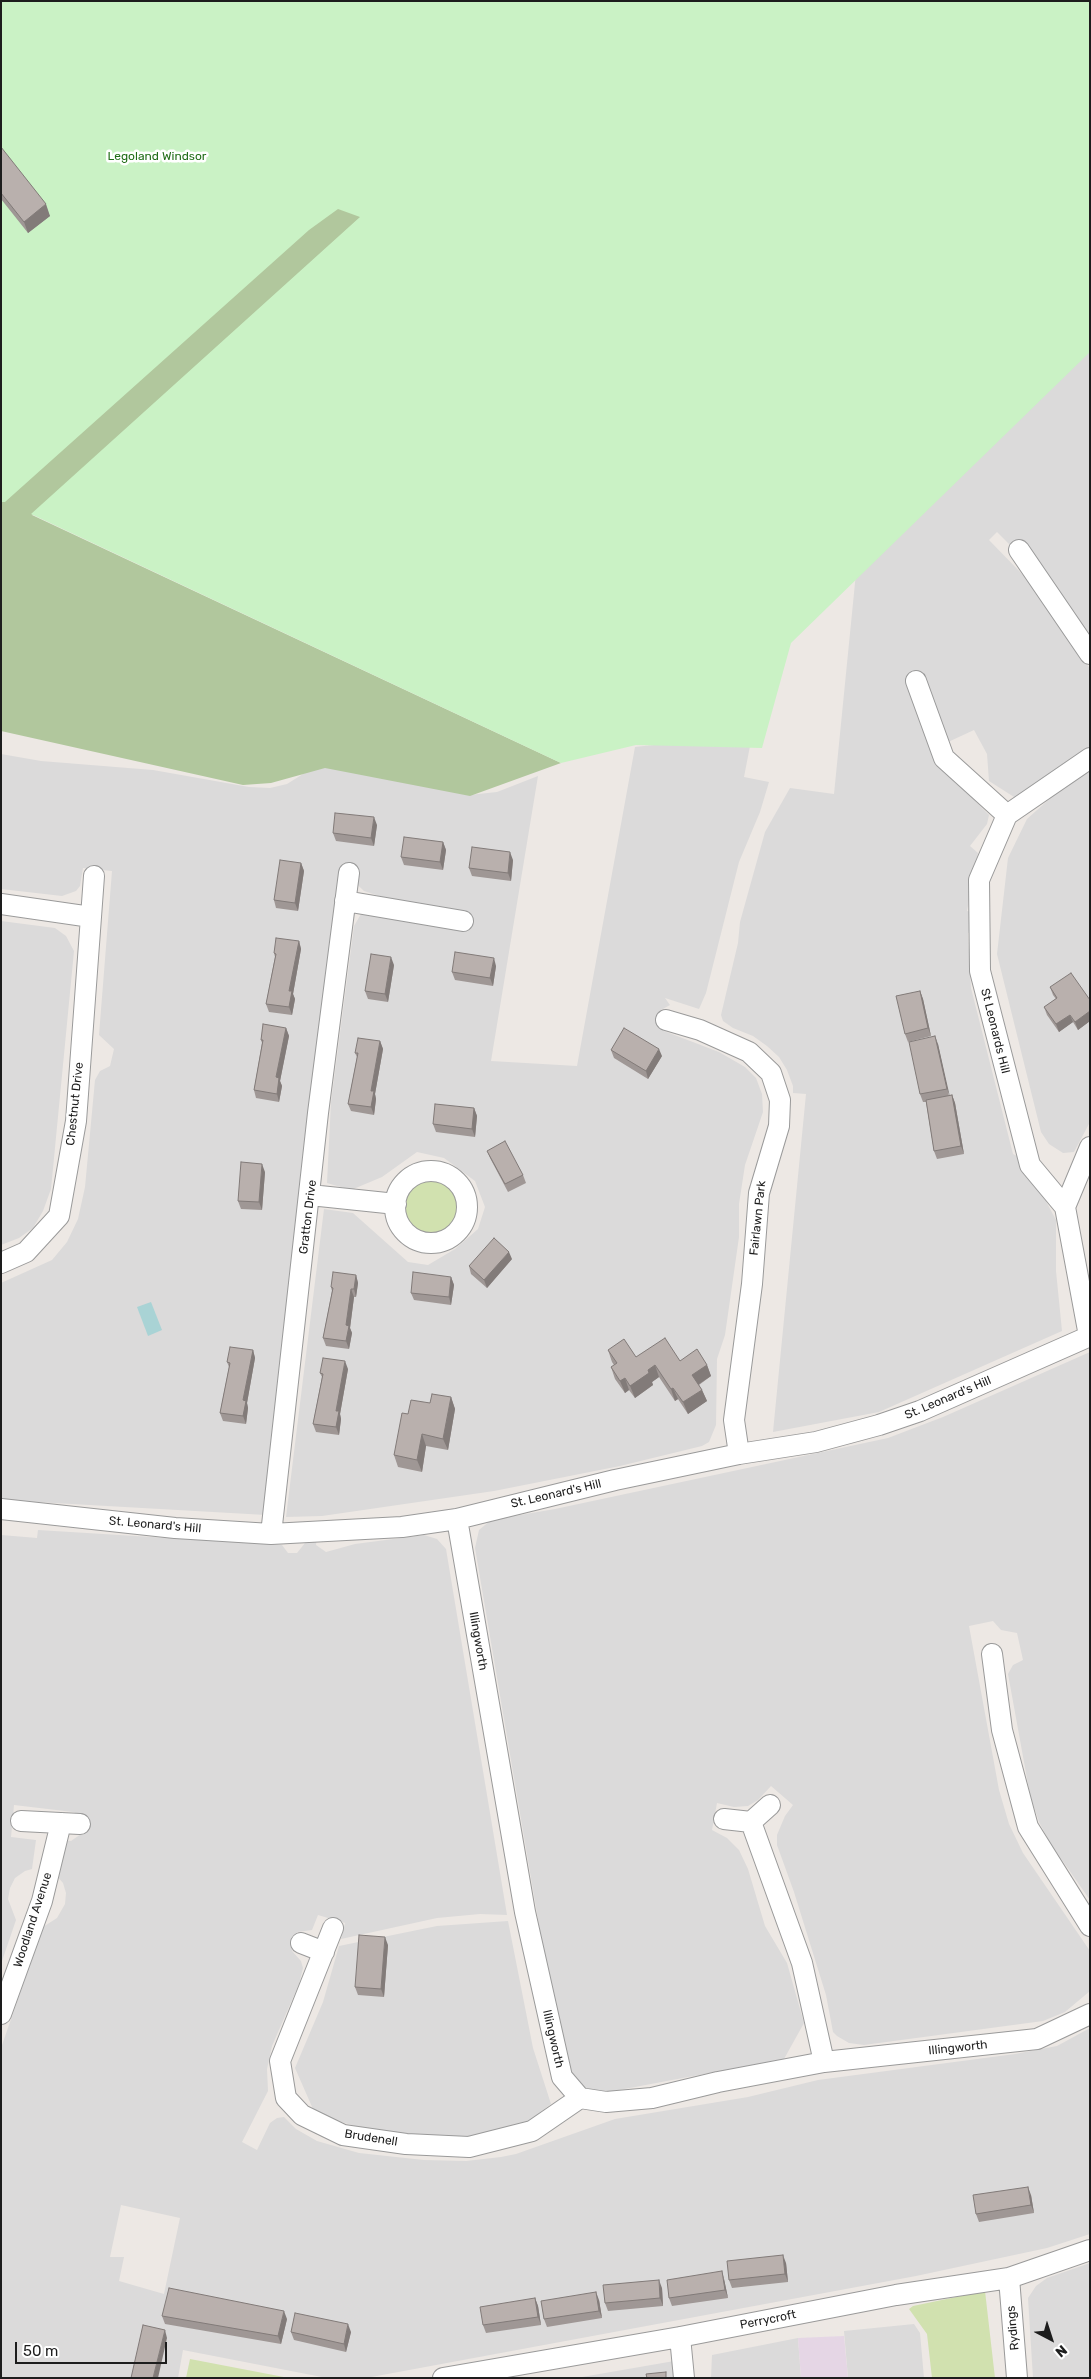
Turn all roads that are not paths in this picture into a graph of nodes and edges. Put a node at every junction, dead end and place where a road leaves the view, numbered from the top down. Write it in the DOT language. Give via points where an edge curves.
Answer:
graph roads {
  1 [pos="1019,550"];
  2 [pos="1090,654"];
  3 [pos="916,681"];
  4 [pos="1090,758"];
  5 [pos="1007,815"];
  6 [pos="349,873"];
  7 [pos="94,876"];
  8 [pos="346,901"];
  9 [pos="1,904"];
  10 [pos="91,917"];
  11 [pos="463,921"];
  12 [pos="666,1020"];
  13 [pos="1090,1147"];
  14 [pos="310,1195"];
  15 [pos="396,1204"];
  16 [pos="1065,1206"];
  17 [pos="1,1263"];
  18 [pos="1090,1336"];
  19 [pos="739,1454"];
  20 [pos="1,1509"];
  21 [pos="457,1519"];
  22 [pos="271,1534"];
  23 [pos="992,1654"];
  24 [pos="770,1805"];
  25 [pos="724,1820"];
  26 [pos="22,1821"];
  27 [pos="751,1822"];
  28 [pos="1090,1926"];
  29 [pos="333,1928"];
  30 [pos="301,1943"];
  31 [pos="324,1952"];
  32 [pos="1,2014"];
  33 [pos="1090,2014"];
  34 [pos="824,2062"];
  35 [pos="580,2098"];
  36 [pos="1090,2250"];
  37 [pos="1009,2278"];
  38 [pos="680,2337"];
  39 [pos="443,2378"];
  40 [pos="684,2378"];
  41 [pos="1017,2378"];
  1 -- 2 [label="street"];
  3 -- 5 [label="street" via="944,758"];
  4 -- 5 [label="street"];
  5 -- 16 [label="street, St Leonards Hill" via="979,880 980,971 1030,1164"];
  6 -- 8 [label="street, Gratton Drive"];
  7 -- 10 [label="street, Chestnut Drive"];
  8 -- 11 [label="street"];
  8 -- 14 [label="street, Gratton Drive"];
  9 -- 10 [label="street"];
  10 -- 17 [label="street, Chestnut Drive" via="76,1121 59,1216 26,1252"];
  12 -- 19 [label="street, Fairlawn Park" via="700,1030 749,1052 771,1073 780,1100 779,1126 759,1193 752,1284 734,1420"];
  13 -- 16 [label="street"];
  14 -- 15 [label="street"];
  14 -- 22 [label="street, Gratton Drive"];
  16 -- 18 [label="street, St Leonards Hill"];
  18 -- 19 [label="street, St. Leonard's Hill" via="920,1411 879,1425 816,1442"];
  19 -- 21 [label="street, St. Leonard's Hill"];
  20 -- 22 [label="street, St. Leonard's Hill" via="175,1528"];
  21 -- 22 [label="street, St. Leonard's Hill" via="402,1527"];
  21 -- 35 [label="street, Illingworth" via="525,1912 562,2077"];
  23 -- 28 [label="street" via="1002,1730 1028,1827"];
  24 -- 27 [label="street"];
  25 -- 27 [label="street"];
  26 -- 32 [label="street, Woodland Avenue" via="71,1824"];
  27 -- 34 [label="street" via="802,1963"];
  29 -- 31 [label="street, Brudenell"];
  30 -- 31 [label="street"];
  31 -- 35 [label="street, Brudenell" via="280,2061 286,2098 302,2115 343,2135 469,2148 532,2131"];
  33 -- 34 [label="street, Illingworth" via="1037,2040"];
  34 -- 35 [label="street, Illingworth" via="652,2098 606,2102"];
  36 -- 37 [label="street, Perrycroft"];
  37 -- 38 [label="street, Perrycroft" via="896,2295"];
  37 -- 41 [label="street, Rydings"];
  38 -- 39 [label="street, Perrycroft"];
  38 -- 40 [label="street"];
}
